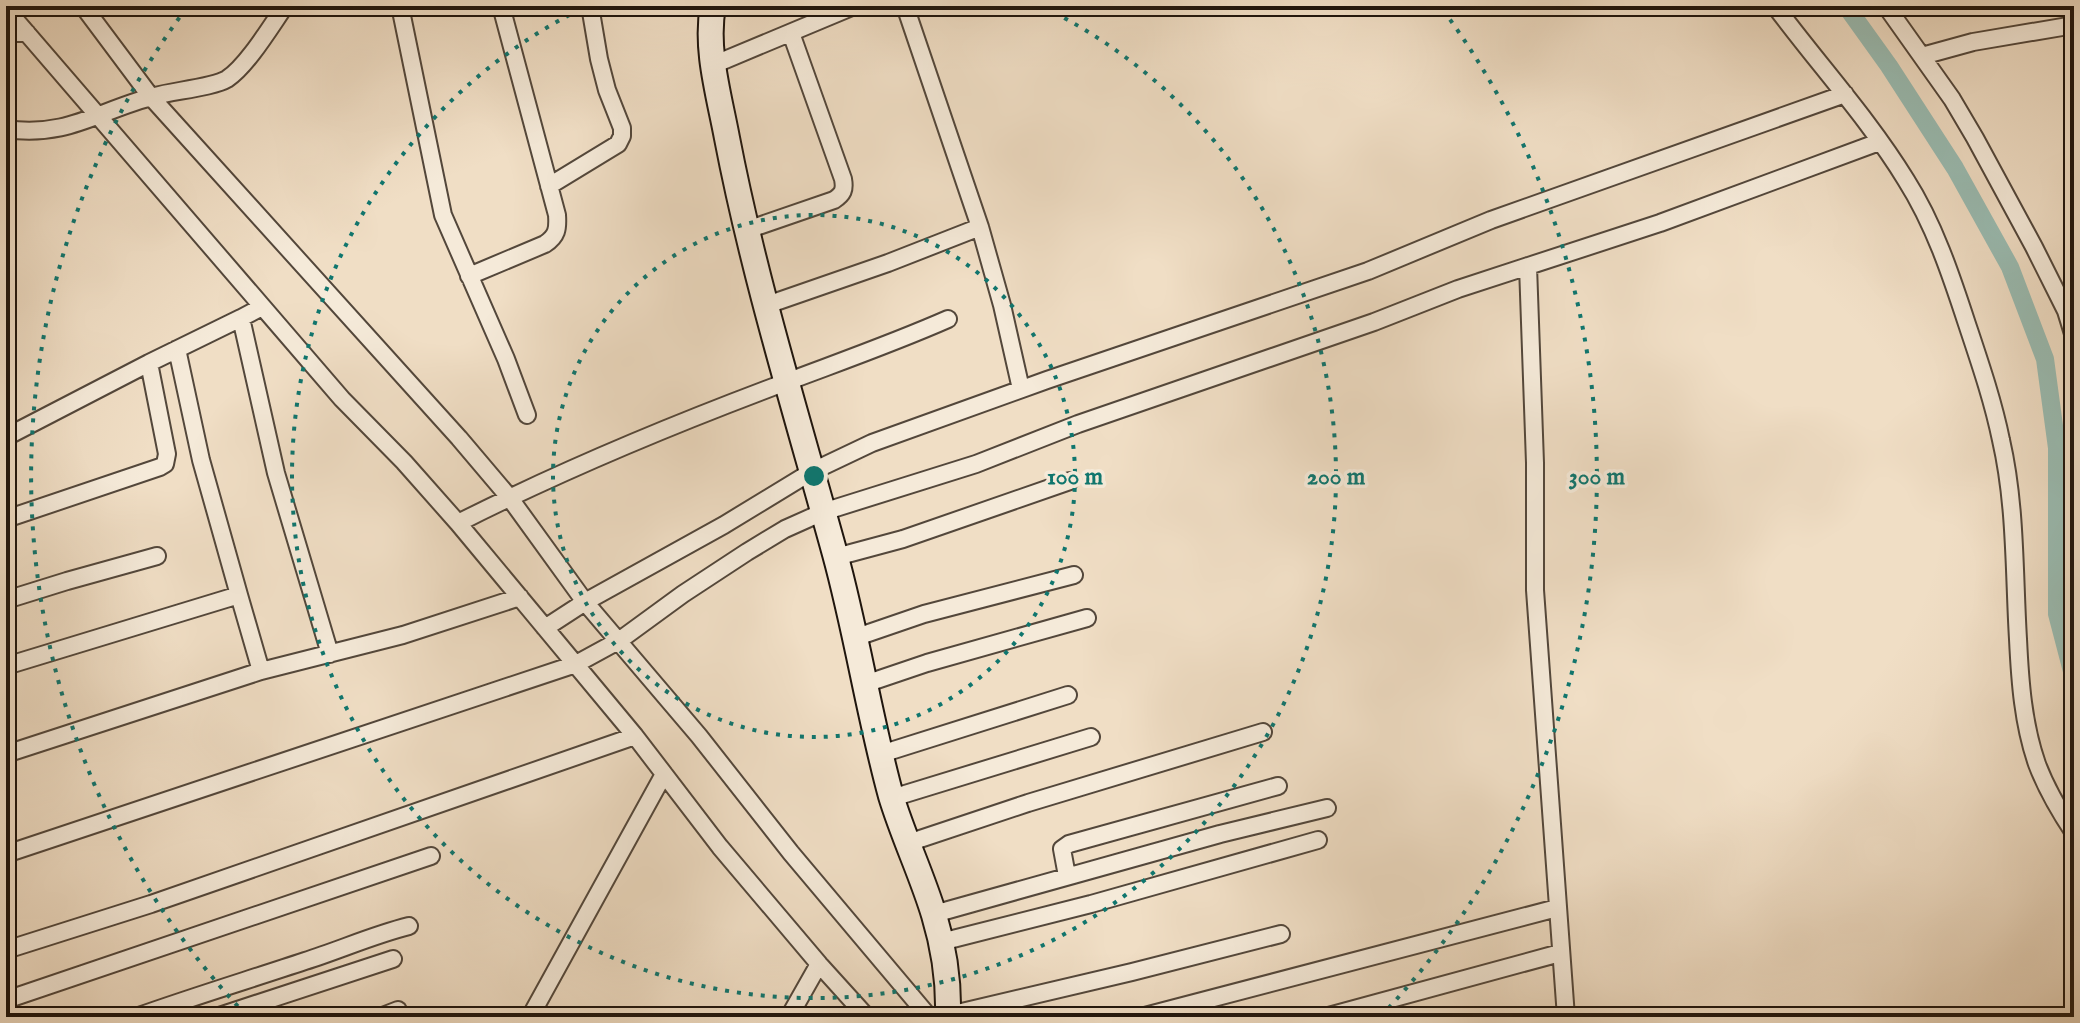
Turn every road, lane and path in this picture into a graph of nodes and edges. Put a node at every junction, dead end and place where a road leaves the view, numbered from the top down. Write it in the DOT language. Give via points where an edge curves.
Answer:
graph roads {
  1 [pos="83,6"];
  2 [pos="285,6"];
  3 [pos="400,6"];
  4 [pos="501,6"];
  5 [pos="590,6"];
  6 [pos="713,6"];
  7 [pos="854,6"];
  8 [pos="905,6"];
  9 [pos="1775,6"];
  10 [pos="1886,6"];
  11 [pos="6,9"];
  12 [pos="2074,25"];
  13 [pos="6,33"];
  14 [pos="27,33"];
  15 [pos="791,33"];
  16 [pos="1922,56"];
  17 [pos="713,65"];
  18 [pos="1845,94"];
  19 [pos="151,97"];
  20 [pos="100,116"];
  21 [pos="6,129"];
  22 [pos="1879,142"];
  23 [pos="549,186"];
  24 [pos="980,227"];
  25 [pos="747,230"];
  26 [pos="1528,266"];
  27 [pos="469,276"];
  28 [pos="767,305"];
  29 [pos="262,307"];
  30 [pos="241,318"];
  31 [pos="948,319"];
  32 [pos="2074,337"];
  33 [pos="177,349"];
  34 [pos="149,363"];
  35 [pos="787,381"];
  36 [pos="1021,389"];
  37 [pos="527,415"];
  38 [pos="6,437"];
  39 [pos="811,472"];
  40 [pos="1070,481"];
  41 [pos="509,497"];
  42 [pos="823,512"];
  43 [pos="6,519"];
  44 [pos="458,523"];
  45 [pos="157,556"];
  46 [pos="836,557"];
  47 [pos="1074,575"];
  48 [pos="239,595"];
  49 [pos="520,597"];
  50 [pos="6,600"];
  51 [pos="585,602"];
  52 [pos="1087,618"];
  53 [pos="545,628"];
  54 [pos="854,638"];
  55 [pos="620,640"];
  56 [pos="330,654"];
  57 [pos="576,664"];
  58 [pos="6,666"];
  59 [pos="261,671"];
  60 [pos="865,684"];
  61 [pos="1068,695"];
  62 [pos="1263,732"];
  63 [pos="635,736"];
  64 [pos="1091,737"];
  65 [pos="6,754"];
  66 [pos="881,754"];
  67 [pos="664,774"];
  68 [pos="1278,786"];
  69 [pos="892,798"];
  70 [pos="1327,808"];
  71 [pos="2074,833"];
  72 [pos="1318,840"];
  73 [pos="908,843"];
  74 [pos="6,854"];
  75 [pos="431,856"];
  76 [pos="1067,876"];
  77 [pos="1557,908"];
  78 [pos="934,914"];
  79 [pos="409,926"];
  80 [pos="1281,934"];
  81 [pos="941,942"];
  82 [pos="6,950"];
  83 [pos="1560,953"];
  84 [pos="393,959"];
  85 [pos="819,964"];
  86 [pos="6,1000"];
  87 [pos="398,1010"];
  88 [pos="942,1016"];
  89 [pos="136,1017"];
  90 [pos="216,1017"];
  91 [pos="380,1017"];
  92 [pos="530,1017"];
  93 [pos="789,1017"];
  94 [pos="867,1017"];
  95 [pos="1141,1017"];
  96 [pos="1325,1017"];
  97 [pos="1566,1017"];
  1 -- 19 [label="street"];
  2 -- 19 [label="street" via="244,63 225,80"];
  3 -- 27 [label="street" via="443,215"];
  4 -- 23 [label="street"];
  5 -- 23 [label="street" via="622,136 618,144"];
  6 -- 17 [label="street"];
  7 -- 15 [label="street"];
  8 -- 24 [label="street"];
  9 -- 18 [label="street"];
  10 -- 16 [label="street"];
  11 -- 14 [label="street"];
  12 -- 16 [label="street"];
  13 -- 14 [label="street"];
  14 -- 20 [label="street"];
  15 -- 17 [label="street"];
  15 -- 25 [label="street" via="844,188 834,200"];
  16 -- 32 [label="street" via="1975,138 2060,298"];
  17 -- 25 [label="street"];
  18 -- 22 [label="street"];
  18 -- 36 [label="street" via="1491,220 1368,271"];
  19 -- 20 [label="street"];
  19 -- 41 [label="street"];
  20 -- 21 [label="street" via="48,130"];
  20 -- 29 [label="street"];
  22 -- 26 [label="street"];
  22 -- 71 [label="street" via="1923,209 1984,376 2002,442 2011,506 2026,720 2038,765"];
  23 -- 27 [label="street" via="557,215 555,237"];
  24 -- 28 [label="street"];
  24 -- 36 [label="street"];
  25 -- 28 [label="street"];
  26 -- 42 [label="street" via="976,464"];
  26 -- 77 [label="street" via="1535,590"];
  27 -- 37 [label="street"];
  28 -- 35 [label="street"];
  29 -- 30 [label="street"];
  29 -- 44 [label="street"];
  30 -- 33 [label="street"];
  30 -- 56 [label="street" via="276,473"];
  31 -- 35 [label="street"];
  33 -- 34 [label="street"];
  33 -- 48 [label="street"];
  34 -- 38 [label="street"];
  34 -- 43 [label="street" via="165,464"];
  35 -- 39 [label="street"];
  35 -- 41 [label="street"];
  36 -- 39 [label="street" via="872,443"];
  39 -- 42 [label="street"];
  39 -- 51 [label="street"];
  40 -- 46 [label="street"];
  41 -- 44 [label="street"];
  41 -- 51 [label="street"];
  42 -- 46 [label="street"];
  42 -- 55 [label="street" via="726,565"];
  44 -- 49 [label="street"];
  45 -- 50 [label="street"];
  46 -- 54 [label="street"];
  47 -- 54 [label="street"];
  48 -- 58 [label="street"];
  48 -- 59 [label="street"];
  49 -- 53 [label="street"];
  49 -- 56 [label="street"];
  51 -- 53 [label="street"];
  51 -- 55 [label="street"];
  52 -- 60 [label="street"];
  53 -- 57 [label="street"];
  54 -- 60 [label="street"];
  55 -- 57 [label="street"];
  55 -- 88 [label="street" via="791,853"];
  56 -- 59 [label="street"];
  57 -- 63 [label="street"];
  57 -- 74 [label="street"];
  59 -- 65 [label="street"];
  60 -- 66 [label="street"];
  61 -- 66 [label="street"];
  62 -- 73 [label="street"];
  63 -- 67 [label="street"];
  63 -- 82 [label="street"];
  64 -- 69 [label="street"];
  66 -- 69 [label="street"];
  67 -- 85 [label="street"];
  67 -- 92 [label="street"];
  68 -- 76 [label="street" via="1069,844 1061,854"];
  69 -- 73 [label="street"];
  70 -- 76 [label="street"];
  72 -- 81 [label="street"];
  73 -- 78 [label="street"];
  75 -- 86 [label="street"];
  76 -- 78 [label="street"];
  77 -- 83 [label="street"];
  77 -- 95 [label="street"];
  78 -- 81 [label="street"];
  79 -- 89 [label="street"];
  80 -- 88 [label="street"];
  81 -- 88 [label="street" via="947,975"];
  83 -- 96 [label="street"];
  83 -- 97 [label="street"];
  84 -- 90 [label="street"];
  85 -- 93 [label="street"];
  85 -- 94 [label="street"];
  87 -- 91 [label="street"];
}
